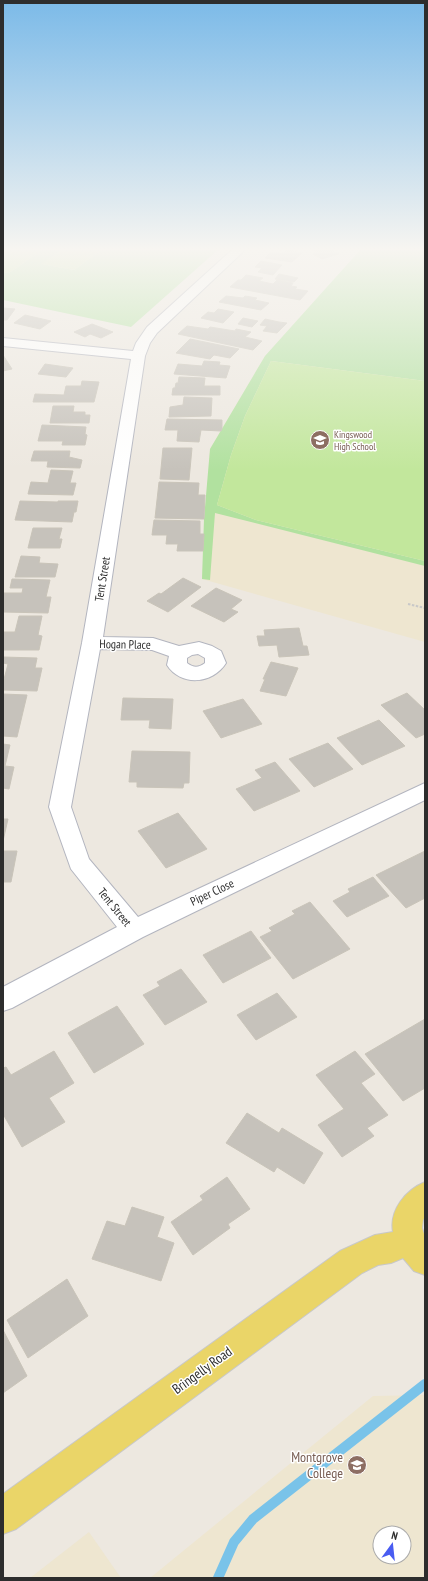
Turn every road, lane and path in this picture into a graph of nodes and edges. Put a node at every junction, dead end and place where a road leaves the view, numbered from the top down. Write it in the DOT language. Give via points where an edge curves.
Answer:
graph roads {
  1 [pos="161,322"];
  2 [pos="3,342"];
  3 [pos="138,356"];
  4 [pos="408,604"];
  5 [pos="425,608"];
  6 [pos="92,643"];
  7 [pos="181,653"];
  8 [pos="425,791"];
  9 [pos="134,930"];
  10 [pos="3,1000"];
  11 [pos="425,1197"];
  12 [pos="417,1251"];
  13 [pos="3,1516"];
  1 -- 3 [label="street, Tent Street" via="143,343"];
  2 -- 3 [label="street"];
  3 -- 6 [label="street, Tent Street"];
  4 -- 5 [label="path"];
  6 -- 7 [label="street, Hogan Place" via="153,644"];
  6 -- 9 [label="street, Tent Street" via="60,807 79,863"];
  8 -- 9 [label="street, Piper Close"];
  9 -- 10 [label="street, Piper Close"];
  11 -- 12 [label="main road" via="415,1204 409,1215 407,1227"];
  12 -- 13 [label="main road, Bringelly Road" via="391,1248 375,1250 351,1262"];
}
